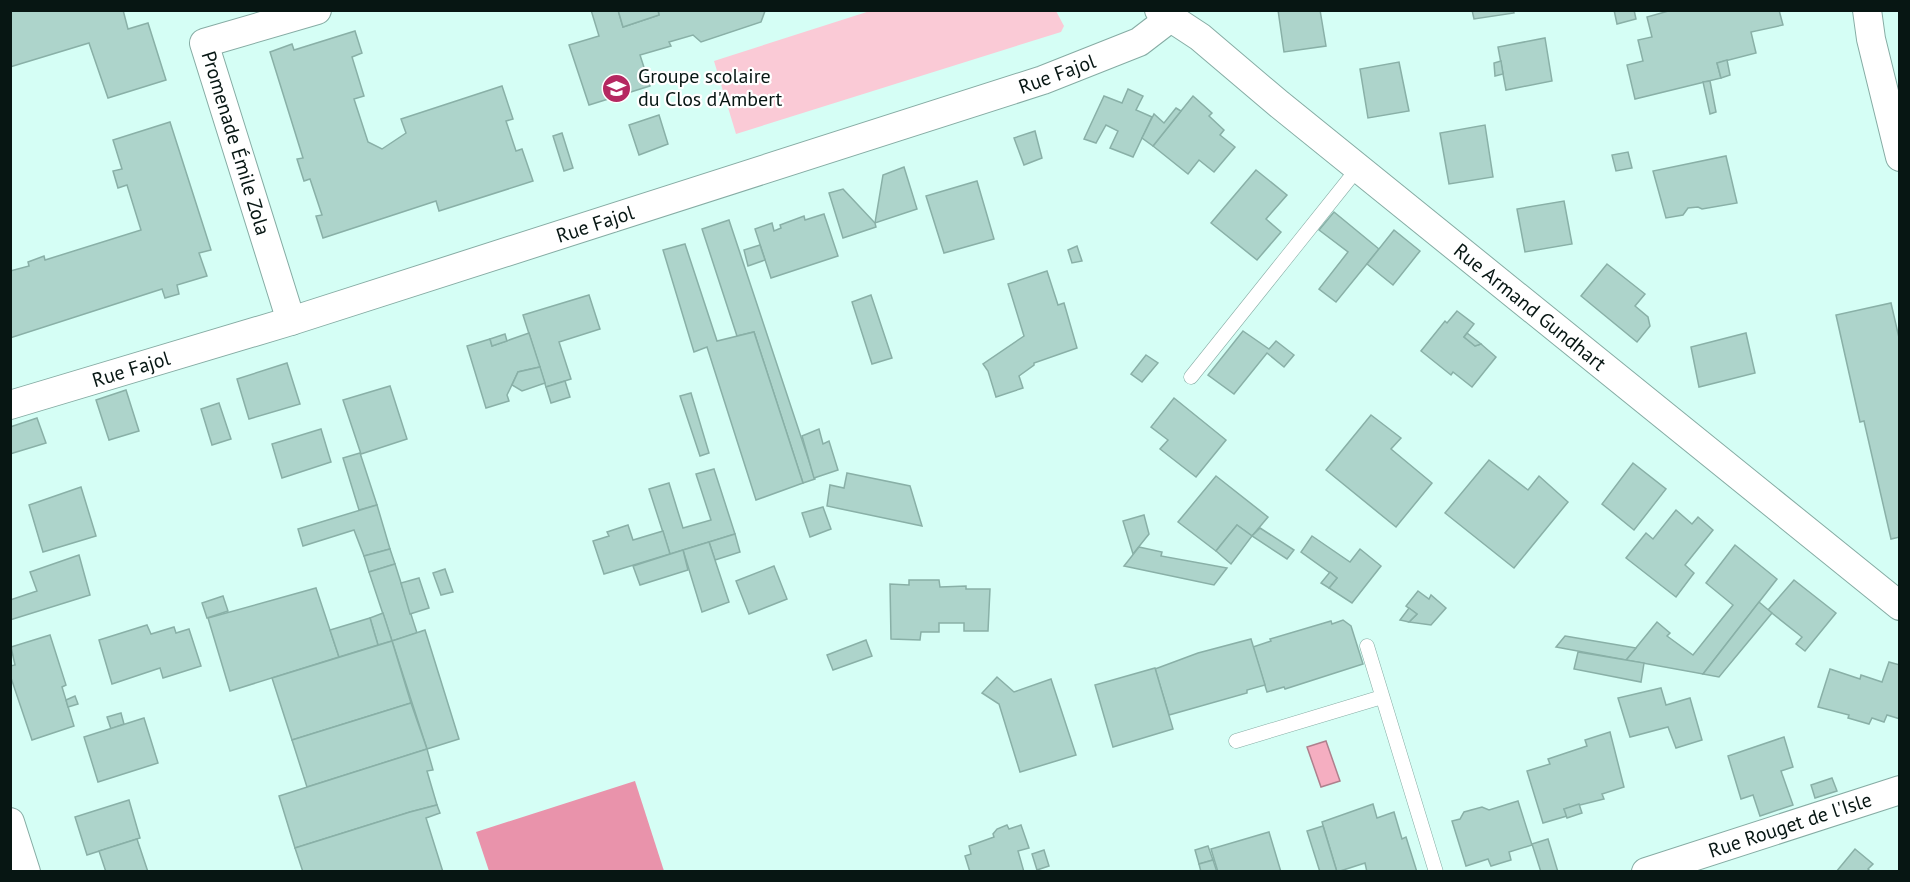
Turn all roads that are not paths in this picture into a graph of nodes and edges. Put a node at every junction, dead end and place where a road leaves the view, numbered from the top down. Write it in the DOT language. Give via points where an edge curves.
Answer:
graph roads {
  1 [pos="317,10"];
  2 [pos="1867,10"];
  3 [pos="1164,15"];
  4 [pos="1899,157"];
  5 [pos="1358,168"];
  6 [pos="291,321"];
  7 [pos="1191,377"];
  8 [pos="10,405"];
  9 [pos="1899,606"];
  10 [pos="1367,646"];
  11 [pos="1382,697"];
  12 [pos="1236,741"];
  13 [pos="1899,790"];
  14 [pos="10,822"];
  15 [pos="26,872"];
  16 [pos="1436,872"];
  17 [pos="1646,872"];
  1 -- 6 [label="street, Promenade Émile Zola" via="204,43"];
  2 -- 4 [label="street"];
  3 -- 5 [label="street, Rue Armand Gundhart" via="1200,37"];
  3 -- 6 [label="street, Rue Fajol" via="1139,42 1043,80"];
  5 -- 7 [label="lane"];
  5 -- 9 [label="street, Rue Armand Gundhart"];
  6 -- 8 [label="street, Rue Fajol"];
  10 -- 11 [label="lane"];
  11 -- 12 [label="lane"];
  11 -- 16 [label="lane"];
  13 -- 17 [label="street, Rue Rouget de l'Isle"];
  14 -- 15 [label="street"];
}
